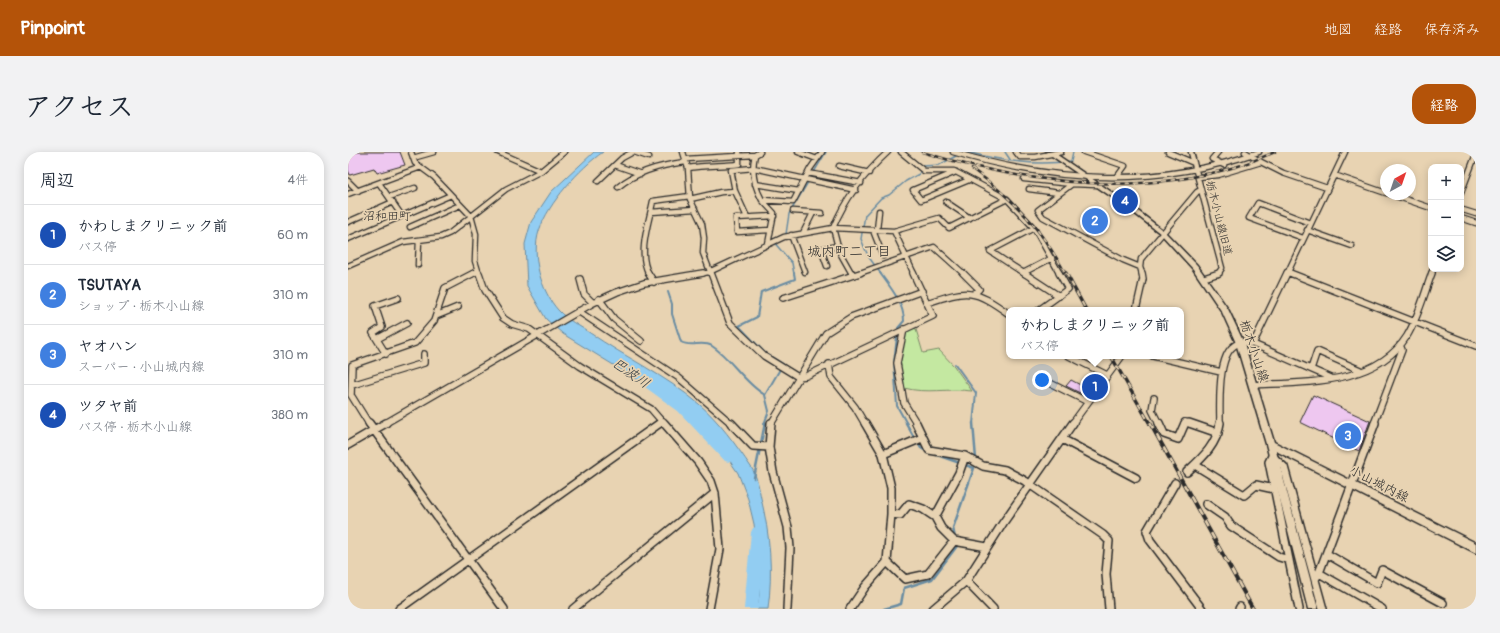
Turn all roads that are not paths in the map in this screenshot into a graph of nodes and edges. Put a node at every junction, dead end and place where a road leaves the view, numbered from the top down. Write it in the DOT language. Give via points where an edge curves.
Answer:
graph roads {
  1 [pos="411,152"];
  2 [pos="434,152"];
  3 [pos="498,152"];
  4 [pos="564,152"];
  5 [pos="633,152"];
  6 [pos="683,152"];
  7 [pos="760,152"];
  8 [pos="798,152"];
  9 [pos="822,152"];
  10 [pos="888,152"];
  11 [pos="901,152"];
  12 [pos="953,152"];
  13 [pos="1016,152"];
  14 [pos="1028,152"];
  15 [pos="1061,152"];
  16 [pos="1084,152"];
  17 [pos="1168,152"];
  18 [pos="1191,152"];
  19 [pos="1218,152"];
  20 [pos="1244,152"];
  21 [pos="1259,152"];
  22 [pos="1345,152"];
  23 [pos="1051,153"];
  24 [pos="739,154"];
  25 [pos="1476,154"];
  26 [pos="754,155"];
  27 [pos="1252,156"];
  28 [pos="649,157"];
  29 [pos="1035,157"];
  30 [pos="412,158"];
  31 [pos="817,159"];
  32 [pos="686,160"];
  33 [pos="1261,162"];
  34 [pos="1194,163"];
  35 [pos="614,165"];
  36 [pos="1224,165"];
  37 [pos="839,166"];
  38 [pos="421,167"];
  39 [pos="688,168"];
  40 [pos="754,168"];
  41 [pos="1196,171"];
  42 [pos="541,172"];
  43 [pos="956,172"];
  44 [pos="808,173"];
  45 [pos="869,173"];
  46 [pos="641,174"];
  47 [pos="1334,175"];
  48 [pos="1085,177"];
  49 [pos="1117,177"];
  50 [pos="1198,177"];
  51 [pos="1024,179"];
  52 [pos="804,180"];
  53 [pos="969,180"];
  54 [pos="348,181"];
  55 [pos="379,182"];
  56 [pos="598,182"];
  57 [pos="861,183"];
  58 [pos="756,184"];
  59 [pos="1072,184"];
  60 [pos="1097,185"];
  61 [pos="1464,185"];
  62 [pos="618,187"];
  63 [pos="415,188"];
  64 [pos="1327,188"];
  65 [pos="1029,189"];
  66 [pos="856,190"];
  67 [pos="1201,190"];
  68 [pos="1380,190"];
  69 [pos="358,191"];
  70 [pos="735,191"];
  71 [pos="799,191"];
  72 [pos="348,194"];
  73 [pos="1059,194"];
  74 [pos="451,196"];
  75 [pos="389,197"];
  76 [pos="690,198"];
  77 [pos="1007,199"];
  78 [pos="762,200"];
  79 [pos="1408,200"];
  80 [pos="393,202"];
  81 [pos="946,202"];
  82 [pos="460,205"];
  83 [pos="1428,207"];
  84 [pos="695,209"];
  85 [pos="1464,210"];
  86 [pos="793,211"];
  87 [pos="879,211"];
  88 [pos="651,212"];
  89 [pos="813,212"];
  90 [pos="822,213"];
  91 [pos="1476,214"];
  92 [pos="402,216"];
  93 [pos="471,216"];
  94 [pos="774,216"];
  95 [pos="748,217"];
  96 [pos="970,218"];
  97 [pos="1464,219"];
  98 [pos="348,222"];
  99 [pos="1310,223"];
  100 [pos="1476,223"];
  101 [pos="410,227"];
  102 [pos="833,228"];
  103 [pos="1034,228"];
  104 [pos="770,230"];
  105 [pos="877,230"];
  106 [pos="1307,230"];
  107 [pos="894,231"];
  108 [pos="803,232"];
  109 [pos="1163,233"];
  110 [pos="791,235"];
  111 [pos="1303,238"];
  112 [pos="348,239"];
  113 [pos="419,240"];
  114 [pos="768,244"];
  115 [pos="838,246"];
  116 [pos="1352,246"];
  117 [pos="821,249"];
  118 [pos="814,250"];
  119 [pos="883,256"];
  120 [pos="906,258"];
  121 [pos="1052,258"];
  122 [pos="418,265"];
  123 [pos="348,266"];
  124 [pos="827,266"];
  125 [pos="1140,267"];
  126 [pos="478,271"];
  127 [pos="709,272"];
  128 [pos="805,272"];
  129 [pos="1287,272"];
  130 [pos="1432,272"];
  131 [pos="1023,273"];
  132 [pos="853,276"];
  133 [pos="1204,278"];
  134 [pos="580,279"];
  135 [pos="654,282"];
  136 [pos="922,291"];
  137 [pos="975,293"];
  138 [pos="1059,296"];
  139 [pos="398,298"];
  140 [pos="783,298"];
  141 [pos="599,299"];
  142 [pos="592,303"];
  143 [pos="928,303"];
  144 [pos="1043,307"];
  145 [pos="1137,307"];
  146 [pos="458,308"];
  147 [pos="576,312"];
  148 [pos="1006,312"];
  149 [pos="436,316"];
  150 [pos="1413,321"];
  151 [pos="407,323"];
  152 [pos="904,329"];
  153 [pos="538,335"];
  154 [pos="377,340"];
  155 [pos="641,341"];
  156 [pos="1240,343"];
  157 [pos="1252,344"];
  158 [pos="1400,345"];
  159 [pos="1476,346"];
  160 [pos="386,354"];
  161 [pos="424,354"];
  162 [pos="1075,359"];
  163 [pos="1120,359"];
  164 [pos="1176,359"];
  165 [pos="829,364"];
  166 [pos="1311,369"];
  167 [pos="1360,370"];
  168 [pos="1221,372"];
  169 [pos="1107,375"];
  170 [pos="798,377"];
  171 [pos="1332,378"];
  172 [pos="1042,379"];
  173 [pos="352,385"];
  174 [pos="1252,385"];
  175 [pos="1154,398"];
  176 [pos="1088,402"];
  177 [pos="663,421"];
  178 [pos="373,430"];
  179 [pos="1218,433"];
  180 [pos="922,438"];
  181 [pos="1062,439"];
  182 [pos="1270,444"];
  183 [pos="348,445"];
  184 [pos="769,447"];
  185 [pos="883,454"];
  186 [pos="964,456"];
  187 [pos="1272,456"];
  188 [pos="1195,464"];
  189 [pos="1187,472"];
  190 [pos="1136,478"];
  191 [pos="1175,483"];
  192 [pos="1030,485"];
  193 [pos="1352,485"];
  194 [pos="1274,489"];
  195 [pos="715,493"];
  196 [pos="1206,504"];
  197 [pos="891,514"];
  198 [pos="935,517"];
  199 [pos="954,541"];
  200 [pos="987,548"];
  201 [pos="1476,548"];
  202 [pos="1327,554"];
  203 [pos="468,560"];
  204 [pos="1289,560"];
  205 [pos="886,562"];
  206 [pos="1317,576"];
  207 [pos="966,581"];
  208 [pos="1444,603"];
  209 [pos="399,609"];
  210 [pos="504,609"];
  211 [pos="573,609"];
  212 [pos="709,609"];
  213 [pos="787,609"];
  214 [pos="850,609"];
  215 [pos="933,609"];
  216 [pos="993,609"];
  217 [pos="1109,609"];
  218 [pos="1202,609"];
  219 [pos="1300,609"];
  220 [pos="1313,609"];
  221 [pos="1323,609"];
  222 [pos="1382,609"];
  1 -- 30 [label="street"];
  2 -- 30 [label="street"];
  3 -- 42 [label="street"];
  4 -- 42 [label="street"];
  5 -- 28 [label="street"];
  5 -- 35 [label="street"];
  6 -- 32 [label="street"];
  7 -- 26 [label="street"];
  8 -- 31 [label="street"];
  9 -- 31 [label="street"];
  10 -- 45 [label="street"];
  11 -- 43 [label="street" via="924,171"];
  12 -- 48 [label="street" via="1004,166"];
  13 -- 29 [label="street" via="1020,157"];
  14 -- 29 [label="street"];
  15 -- 23 [label="street"];
  16 -- 49 [label="street" via="1125,166"];
  17 -- 34 [label="street"];
  18 -- 34 [label="street, 栃木小山線旧道"];
  19 -- 36 [label="street" via="1212,159"];
  20 -- 27 [label="street"];
  21 -- 27 [label="street"];
  22 -- 47 [label="street"];
  23 -- 29 [label="street"];
  23 -- 48 [label="main road, 栃木小山線"];
  24 -- 26 [label="street"];
  24 -- 32 [label="street"];
  24 -- 39 [label="street" via="739,164 710,164"];
  25 -- 61 [label="street"];
  26 -- 40 [label="street"];
  27 -- 33 [label="street"];
  27 -- 36 [label="street"];
  30 -- 38 [label="street"];
  31 -- 44 [label="street"];
  32 -- 39 [label="street"];
  32 -- 46 [label="street"];
  33 -- 50 [label="street" via="1218,175"];
  33 -- 64 [label="street" via="1282,173"];
  34 -- 41 [label="street, 栃木小山線旧道"];
  35 -- 46 [label="street"];
  35 -- 56 [label="street"];
  36 -- 41 [label="street"];
  37 -- 45 [label="street"];
  38 -- 55 [label="street"];
  38 -- 74 [label="street"];
  39 -- 76 [label="street"];
  40 -- 52 [label="street"];
  40 -- 58 [label="street"];
  40 -- 70 [label="street" via="731,170"];
  41 -- 49 [label="street"];
  41 -- 50 [label="street, 栃木小山線旧道"];
  42 -- 93 [label="street" via="506,189"];
  43 -- 53 [label="street"];
  43 -- 53 [label="street" via="913,190 921,200"];
  44 -- 52 [label="street"];
  44 -- 57 [label="street"];
  45 -- 57 [label="street"];
  46 -- 62 [label="street" via="625,180"];
  47 -- 64 [label="street"];
  47 -- 68 [label="street"];
  48 -- 49 [label="street"];
  48 -- 60 [label="main road, 栃木小山線"];
  50 -- 67 [label="street, 栃木小山線旧道"];
  51 -- 59 [label="street"];
  52 -- 66 [label="street"];
  52 -- 71 [label="street"];
  53 -- 77 [label="street"];
  54 -- 69 [label="street"];
  55 -- 69 [label="street"];
  55 -- 75 [label="street"];
  57 -- 66 [label="street"];
  58 -- 71 [label="street"];
  58 -- 78 [label="street"];
  59 -- 60 [label="street"];
  59 -- 73 [label="street"];
  60 -- 109 [label="main road, 栃木小山線"];
  63 -- 75 [label="street"];
  64 -- 99 [label="street"];
  65 -- 73 [label="street"];
  66 -- 102 [label="street"];
  67 -- 109 [label="street"];
  67 -- 133 [label="street, 栃木小山線旧道" via="1222,268 1218,274"];
  69 -- 72 [label="street"];
  70 -- 76 [label="street"];
  70 -- 95 [label="street"];
  71 -- 78 [label="street" via="793,202"];
  73 -- 125 [label="street" via="1038,210 1043,217"];
  74 -- 82 [label="street"];
  74 -- 92 [label="street"];
  75 -- 80 [label="street"];
  76 -- 84 [label="street"];
  76 -- 88 [label="street" via="653,202"];
  77 -- 96 [label="street"];
  77 -- 103 [label="street"];
  78 -- 94 [label="street"];
  79 -- 83 [label="street"];
  80 -- 92 [label="street"];
  80 -- 98 [label="street"];
  81 -- 96 [label="street"];
  82 -- 93 [label="street"];
  82 -- 101 [label="street"];
  84 -- 88 [label="street"];
  84 -- 127 [label="street" via="702,224 703,253"];
  85 -- 91 [label="street"];
  86 -- 89 [label="street"];
  87 -- 105 [label="street"];
  88 -- 135 [label="street" via="645,253 648,273"];
  89 -- 90 [label="street"];
  89 -- 108 [label="street"];
  92 -- 112 [label="street"];
  93 -- 113 [label="street" via="445,236"];
  93 -- 126 [label="street" via="476,234 475,261"];
  94 -- 95 [label="street"];
  94 -- 104 [label="street"];
  95 -- 104 [label="street" via="736,218 737,232"];
  96 -- 107 [label="street" via="949,228 939,218"];
  97 -- 100 [label="street"];
  99 -- 106 [label="street"];
  99 -- 111 [label="street" via="1258,203 1249,218"];
  102 -- 105 [label="street"];
  102 -- 108 [label="street"];
  102 -- 115 [label="street"];
  103 -- 121 [label="street"];
  103 -- 131 [label="street" via="990,251"];
  104 -- 114 [label="street"];
  105 -- 107 [label="street"];
  105 -- 119 [label="street" via="874,233"];
  106 -- 111 [label="street"];
  106 -- 116 [label="street"];
  107 -- 120 [label="street"];
  108 -- 110 [label="street"];
  109 -- 125 [label="street" via="1141,260"];
  109 -- 133 [label="main road, 栃木小山線"];
  110 -- 114 [label="street"];
  110 -- 128 [label="street"];
  111 -- 129 [label="street"];
  113 -- 122 [label="street"];
  113 -- 123 [label="street" via="403,242"];
  114 -- 127 [label="street"];
  115 -- 117 [label="street"];
  115 -- 132 [label="street"];
  117 -- 118 [label="street"];
  117 -- 124 [label="street"];
  120 -- 132 [label="street"];
  120 -- 136 [label="street"];
  120 -- 137 [label="street" via="934,247 979,289"];
  121 -- 131 [label="street"];
  121 -- 138 [label="street" via="1068,289"];
  125 -- 145 [label="street" via="1142,279"];
  126 -- 149 [label="street" via="445,288"];
  126 -- 153 [label="street" via="485,290 503,318"];
  127 -- 135 [label="street"];
  127 -- 170 [label="street" via="730,323 764,356"];
  129 -- 150 [label="street"];
  129 -- 157 [label="street"];
  130 -- 150 [label="street"];
  131 -- 138 [label="street"];
  132 -- 140 [label="street"];
  133 -- 156 [label="main road, 栃木小山線" via="1225,310"];
  134 -- 142 [label="street" via="584,294"];
  135 -- 141 [label="street" via="630,287"];
  136 -- 143 [label="street"];
  136 -- 170 [label="street" via="850,318 826,333"];
  137 -- 143 [label="street" via="957,293"];
  137 -- 148 [label="street"];
  138 -- 144 [label="street"];
  139 -- 154 [label="street" via="375,306 382,327 373,333"];
  141 -- 142 [label="street"];
  141 -- 155 [label="street" via="608,313 625,329 636,334"];
  142 -- 147 [label="street"];
  143 -- 152 [label="street" via="933,316"];
  146 -- 149 [label="street"];
  147 -- 153 [label="street"];
  147 -- 184 [label="street" via="670,371 732,423 753,446"];
  149 -- 160 [label="street" via="415,343"];
  150 -- 158 [label="street"];
  150 -- 159 [label="street"];
  151 -- 154 [label="street"];
  152 -- 165 [label="street"];
  152 -- 180 [label="street" via="897,363 904,403 914,417"];
  153 -- 177 [label="street" via="580,366 639,401"];
  153 -- 178 [label="street"];
  154 -- 160 [label="street"];
  156 -- 157 [label="street"];
  156 -- 168 [label="street" via="1231,348"];
  156 -- 174 [label="main road, 栃木小山線"];
  157 -- 166 [label="street"];
  158 -- 167 [label="street" via="1385,358"];
  158 -- 193 [label="street" via="1400,358"];
  160 -- 173 [label="street" via="352,365"];
  161 -- 173 [label="street" via="424,364"];
  162 -- 169 [label="street"];
  163 -- 169 [label="street"];
  164 -- 168 [label="street"];
  165 -- 170 [label="street" via="806,376"];
  165 -- 185 [label="street" via="831,377 855,407"];
  166 -- 167 [label="street" via="1317,351"];
  166 -- 171 [label="street"];
  167 -- 171 [label="street"];
  168 -- 179 [label="street" via="1221,419"];
  169 -- 176 [label="street"];
  170 -- 184 [label="street" via="771,423"];
  171 -- 174 [label="street"];
  172 -- 176 [label="street"];
  173 -- 178 [label="street" via="352,395"];
  174 -- 182 [label="main road, 栃木小山線"];
  175 -- 179 [label="street" via="1152,410 1164,434 1178,439 1184,422"];
  176 -- 181 [label="street"];
  177 -- 195 [label="street" via="698,462 711,481"];
  177 -- 203 [label="street"];
  178 -- 183 [label="street"];
  178 -- 203 [label="street"];
  179 -- 188 [label="street" via="1210,448"];
  180 -- 185 [label="street"];
  180 -- 186 [label="street" via="929,450"];
  181 -- 190 [label="street"];
  181 -- 192 [label="street"];
  182 -- 187 [label="main road, 栃木小山線"];
  182 -- 193 [label="main road, 小山城内線"];
  184 -- 213 [label="street" via="788,527 790,548"];
  185 -- 197 [label="street" via="891,488"];
  186 -- 192 [label="street" via="983,466 1005,470"];
  186 -- 198 [label="street" via="959,473"];
  187 -- 194 [label="street" via="1268,462"];
  187 -- 206 [label="street" via="1284,467"];
  187 -- 220 [label="main road, 栃木小山線"];
  188 -- 189 [label="street"];
  188 -- 194 [label="street" via="1244,495 1256,485"];
  191 -- 218 [label="street" via="1146,531"];
  192 -- 200 [label="street"];
  192 -- 217 [label="street" via="1109,540 1106,574"];
  193 -- 201 [label="main road, 小山城内線"];
  193 -- 202 [label="street"];
  194 -- 204 [label="street"];
  195 -- 211 [label="street"];
  195 -- 212 [label="street" via="720,549"];
  196 -- 204 [label="street" via="1225,517 1231,526 1279,557"];
  197 -- 198 [label="street" via="900,515 909,504"];
  197 -- 205 [label="street"];
  198 -- 199 [label="street" via="941,528"];
  199 -- 200 [label="street"];
  199 -- 205 [label="street" via="928,574 905,579"];
  200 -- 207 [label="street"];
  202 -- 206 [label="street"];
  202 -- 208 [label="street" via="1377,583 1382,570"];
  203 -- 209 [label="street"];
  203 -- 210 [label="street"];
  204 -- 219 [label="street"];
  205 -- 214 [label="street" via="865,586"];
  206 -- 221 [label="street"];
  206 -- 222 [label="street"];
  207 -- 215 [label="street"];
  207 -- 216 [label="street"];
}
